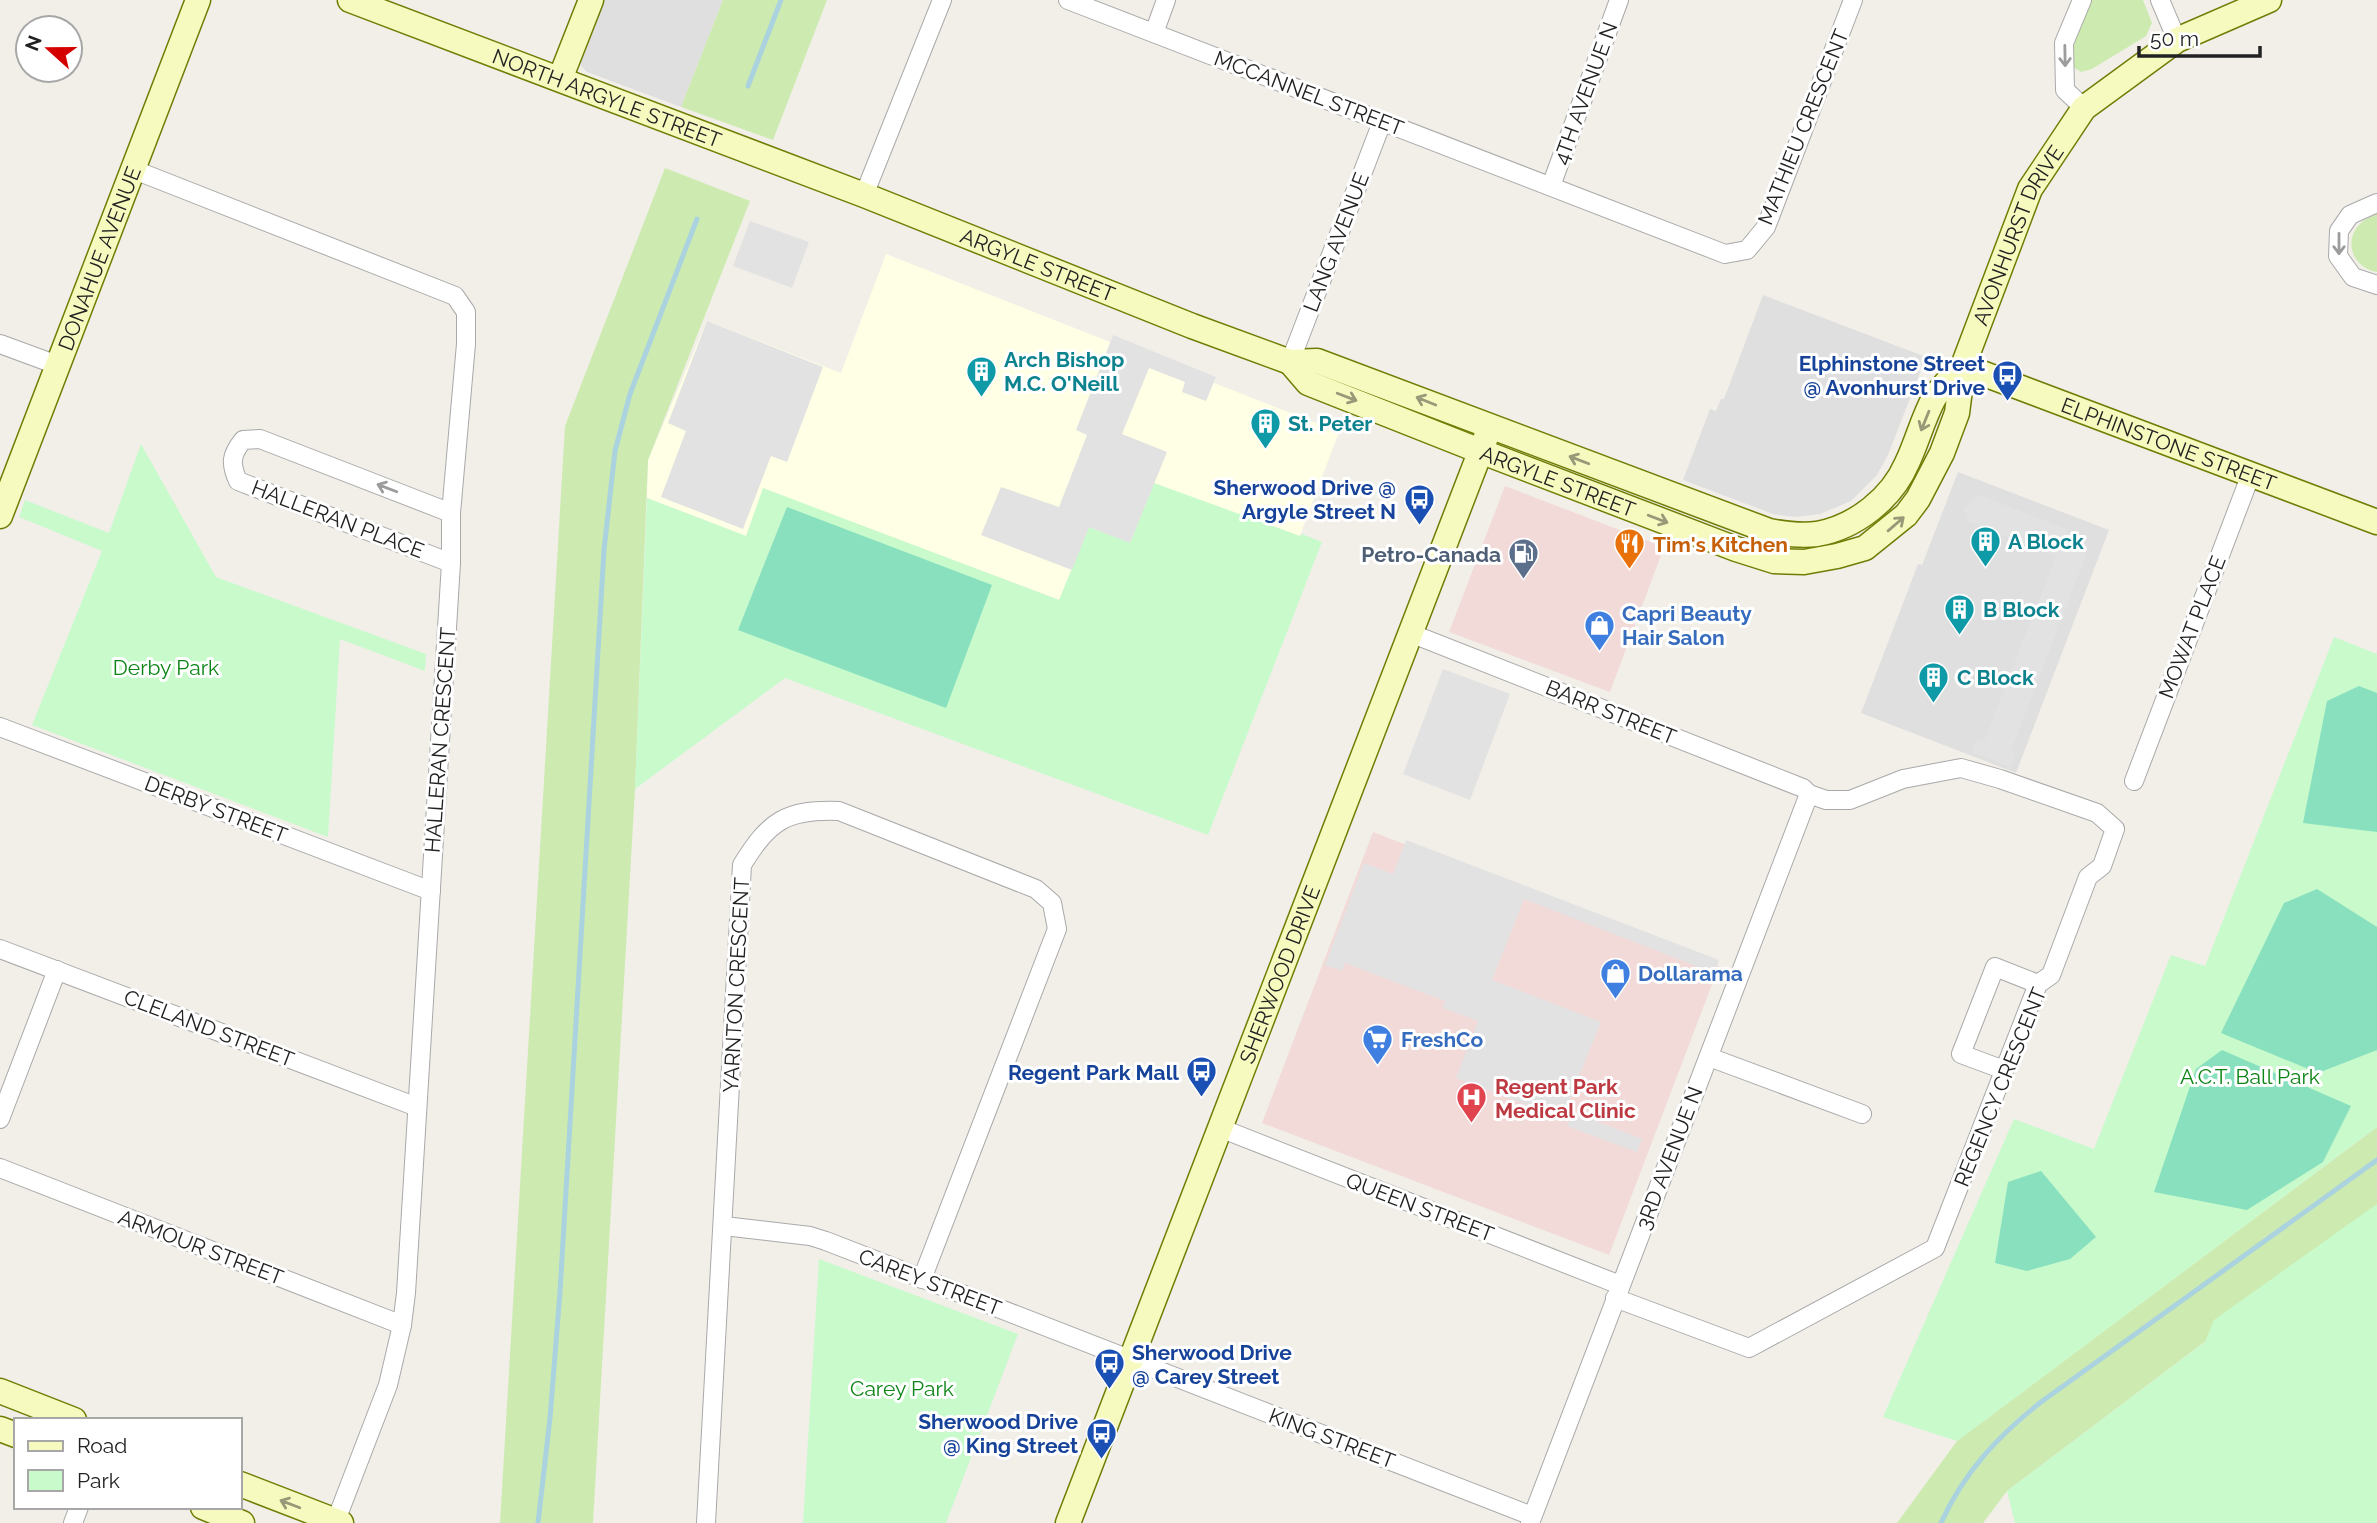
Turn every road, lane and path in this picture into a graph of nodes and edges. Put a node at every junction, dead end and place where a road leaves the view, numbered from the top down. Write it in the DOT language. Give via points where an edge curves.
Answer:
graph roads {
  1 [pos="198,0"];
  2 [pos="350,0"];
  3 [pos="591,0"];
  4 [pos="942,0"];
  5 [pos="1068,0"];
  6 [pos="1167,0"];
  7 [pos="1619,0"];
  8 [pos="1853,0"];
  9 [pos="2082,0"];
  10 [pos="2160,0"];
  11 [pos="2269,0"];
  12 [pos="1154,33"];
  13 [pos="2177,40"];
  14 [pos="560,79"];
  15 [pos="2084,108"];
  16 [pos="1382,122"];
  17 [pos="132,169"];
  18 [pos="1550,186"];
  19 [pos="864,195"];
  20 [pos="2377,203"];
  21 [pos="2377,285"];
  22 [pos="0,344"];
  23 [pos="1290,362"];
  24 [pos="57,365"];
  25 [pos="1963,366"];
  26 [pos="1490,426"];
  27 [pos="1480,451"];
  28 [pos="2251,474"];
  29 [pos="451,513"];
  30 [pos="0,516"];
  31 [pos="2377,522"];
  32 [pos="1844,526"];
  33 [pos="1837,555"];
  34 [pos="451,564"];
  35 [pos="1410,633"];
  36 [pos="0,727"];
  37 [pos="2134,781"];
  38 [pos="1809,794"];
  39 [pos="431,891"];
  40 [pos="0,949"];
  41 [pos="57,970"];
  42 [pos="2038,984"];
  43 [pos="1709,1057"];
  44 [pos="2004,1070"];
  45 [pos="417,1107"];
  46 [pos="1862,1114"];
  47 [pos="0,1119"];
  48 [pos="1220,1128"];
  49 [pos="0,1168"];
  50 [pos="724,1226"];
  51 [pos="922,1279"];
  52 [pos="1617,1291"];
  53 [pos="402,1325"];
  54 [pos="1131,1360"];
  55 [pos="0,1391"];
  56 [pos="69,1418"];
  57 [pos="242,1485"];
  58 [pos="207,1509"];
  59 [pos="1531,1520"];
  60 [pos="337,1522"];
  61 [pos="242,1523"];
  62 [pos="706,1523"];
  63 [pos="1068,1523"];
  1 -- 17 [label="street, DONAHUE AVENUE"];
  2 -- 14 [label="street, NORTH ARGYLE STREET"];
  3 -- 14 [label="street"];
  4 -- 19 [label="street"];
  5 -- 12 [label="street, MCCANNEL STREET"];
  6 -- 12 [label="street"];
  7 -- 18 [label="street, 4TH AVENUE N"];
  8 -- 18 [label="street, MATHIEU CRESCENT" via="1766,227 1747,250 1725,254"];
  9 -- 15 [label="street, one-way" via="2064,43 2065,90"];
  10 -- 13 [label="street"];
  11 -- 13 [label="street, AVONHURST DRIVE"];
  12 -- 16 [label="street, MCCANNEL STREET"];
  13 -- 15 [label="street, AVONHURST DRIVE"];
  14 -- 19 [label="street, NORTH ARGYLE STREET"];
  15 -- 25 [label="street, AVONHURST DRIVE" via="2030,189"];
  16 -- 18 [label="street, MCCANNEL STREET"];
  16 -- 23 [label="street, LANG AVENUE"];
  17 -- 24 [label="street, DONAHUE AVENUE"];
  17 -- 29 [label="street, HALLERAN CRESCENT" via="455,296 466,312 466,344"];
  19 -- 23 [label="street, ARGYLE STREET"];
  20 -- 21 [label="street, one-way" via="2350,215 2339,231 2339,256 2353,277"];
  22 -- 24 [label="street"];
  26 -- 23 [label="street, ARGYLE STREET, one-way" via="1317,360"];
  23 -- 27 [label="street, ARGYLE STREET, one-way" via="1308,383"];
  24 -- 30 [label="street, DONAHUE AVENUE"];
  25 -- 28 [label="street, ELPHINSTONE STREET"];
  25 -- 32 [label="street, AVONHURST DRIVE, one-way" via="1934,397 1906,466 1890,491"];
  33 -- 25 [label="street, AVONHURST DRIVE, one-way" via="1865,548 1906,515 1918,499 1957,413"];
  26 -- 27 [label="street, SHERWOOD DRIVE"];
  32 -- 26 [label="street, ARGYLE STREET, one-way" via="1818,534 1769,531"];
  27 -- 33 [label="street, ARGYLE STREET, one-way" via="1774,561 1804,562"];
  27 -- 35 [label="street, SHERWOOD DRIVE"];
  28 -- 31 [label="street, ELPHINSTONE STREET"];
  28 -- 37 [label="street, MOWAT PLACE"];
  29 -- 34 [label="street, HALLERAN CRESCENT"];
  29 -- 34 [label="street, HALLERAN PLACE, one-way" via="260,439 243,440 232,454 232,468 239,481"];
  34 -- 39 [label="street, HALLERAN CRESCENT"];
  35 -- 38 [label="street, BARR STREET"];
  35 -- 48 [label="street, SHERWOOD DRIVE"];
  36 -- 39 [label="street, DERBY STREET"];
  38 -- 42 [label="street, REGENCY CRESCENT" via="1850,800 1903,779 1961,768 2097,813 2115,829 2102,866 2088,877 2051,975"];
  38 -- 43 [label="street, 3RD AVENUE N"];
  39 -- 45 [label="street, HALLERAN CRESCENT"];
  40 -- 41 [label="street, CLELAND STREET"];
  41 -- 45 [label="street, CLELAND STREET"];
  41 -- 47 [label="street"];
  42 -- 44 [label="street, REGENCY CRESCENT"];
  42 -- 44 [label="street" via="1995,967 1961,1054"];
  43 -- 46 [label="street"];
  43 -- 52 [label="street, 3RD AVENUE N"];
  44 -- 52 [label="street, REGENCY CRESCENT" via="1935,1248 1749,1348"];
  45 -- 53 [label="street, HALLERAN CRESCENT"];
  48 -- 52 [label="street, QUEEN STREET"];
  48 -- 54 [label="street, SHERWOOD DRIVE"];
  49 -- 53 [label="street, ARMOUR STREET"];
  50 -- 51 [label="street, CAREY STREET" via="810,1236"];
  50 -- 51 [label="street, YARNTON CRESCENT" via="742,865 756,842 779,820 812,810 839,811 1036,889 1052,902 1057,929"];
  50 -- 62 [label="street, YARNTON CRESCENT"];
  51 -- 54 [label="street, CAREY STREET"];
  52 -- 59 [label="street, 3RD AVENUE N"];
  53 -- 60 [label="street, HALLERAN CRESCENT" via="388,1385"];
  54 -- 59 [label="street, KING STREET"];
  54 -- 63 [label="street, SHERWOOD DRIVE"];
  55 -- 56 [label="street"];
  60 -- 57 [label="street, one-way"];
  58 -- 61 [label="street"];
}
